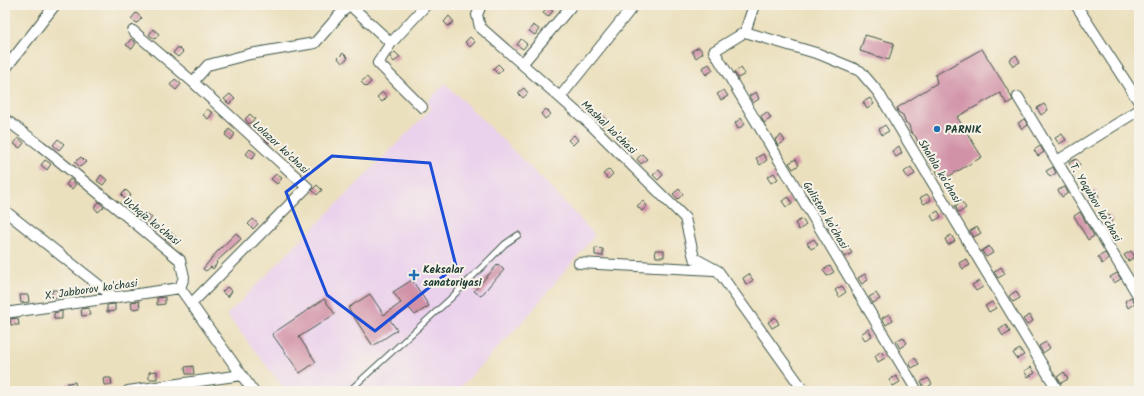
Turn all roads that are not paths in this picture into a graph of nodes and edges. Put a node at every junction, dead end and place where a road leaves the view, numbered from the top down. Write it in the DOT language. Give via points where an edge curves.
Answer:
graph roads {
  1 [pos="349,5"];
  2 [pos="426,5"];
  3 [pos="481,5"];
  4 [pos="572,5"];
  5 [pos="634,5"];
  6 [pos="754,5"];
  7 [pos="1076,5"];
  8 [pos="53,6"];
  9 [pos="133,32"];
  10 [pos="745,32"];
  11 [pos="391,43"];
  12 [pos="522,64"];
  13 [pos="5,69"];
  14 [pos="193,82"];
  15 [pos="560,97"];
  16 [pos="1018,97"];
  17 [pos="1139,102"];
  18 [pos="422,107"];
  19 [pos="1139,110"];
  20 [pos="5,118"];
  21 [pos="1057,162"];
  22 [pos="7,215"];
  23 [pos="518,235"];
  24 [pos="579,263"];
  25 [pos="718,271"];
  26 [pos="180,288"];
  27 [pos="1139,297"];
  28 [pos="116,298"];
  29 [pos="191,304"];
  30 [pos="5,313"];
  31 [pos="242,375"];
  32 [pos="128,391"];
  33 [pos="254,391"];
  34 [pos="349,391"];
  35 [pos="804,391"];
  36 [pos="917,391"];
  37 [pos="1058,391"];
  1 -- 11 [label="street"];
  1 -- 14 [label="street" via="315,43 208,64"];
  2 -- 11 [label="street"];
  3 -- 12 [label="street, Mashal ko'chasi" via="477,15 480,27"];
  4 -- 12 [label="street"];
  5 -- 15 [label="street"];
  6 -- 10 [label="street"];
  7 -- 17 [label="street"];
  8 -- 13 [label="street"];
  9 -- 14 [label="street, Lolazor ko'chasi"];
  10 -- 36 [label="street, Guliston ko'chasi" via="714,52"];
  10 -- 37 [label="street, Shalola ko'chasi" via="819,54 860,71 878,92"];
  11 -- 18 [label="street" via="378,63"];
  12 -- 15 [label="street, Mashal ko'chasi"];
  14 -- 29 [label="street, Lolazor ko'chasi" via="307,187"];
  15 -- 25 [label="street, Mashal ko'chasi" via="590,123 685,218 694,258"];
  16 -- 21 [label="street, T. Yoqubov ko'chasi"];
  19 -- 21 [label="street"];
  20 -- 26 [label="street, Uchqiz ko'chasi" via="180,260 184,277"];
  21 -- 27 [label="street, T. Yoqubov ko'chasi"];
  22 -- 28 [label="street"];
  23 -- 34 [label="lane" via="505,244 450,299"];
  24 -- 25 [label="street"];
  25 -- 35 [label="street, Mashal ko'chasi"];
  26 -- 28 [label="street, X. Jabborov ko'chasi"];
  26 -- 29 [label="street"];
  28 -- 30 [label="street, X. Jabborov ko'chasi"];
  29 -- 31 [label="street"];
  31 -- 32 [label="street"];
  31 -- 33 [label="street"];
}
